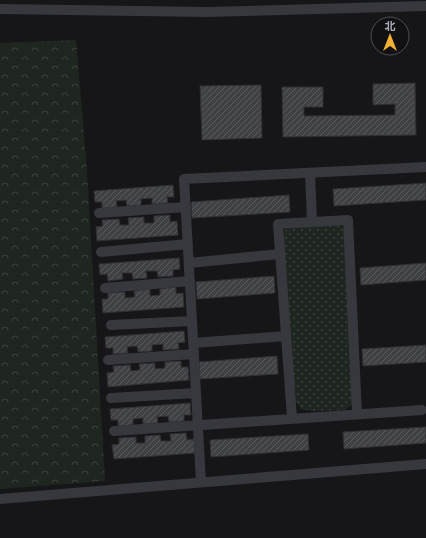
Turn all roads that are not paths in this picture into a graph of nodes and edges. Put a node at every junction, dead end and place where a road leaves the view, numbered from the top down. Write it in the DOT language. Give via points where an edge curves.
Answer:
graph roads {
  1 [pos="426,6"];
  2 [pos="0,9"];
  3 [pos="426,167"];
  4 [pos="310,173"];
  5 [pos="186,207"];
  6 [pos="99,213"];
  7 [pos="312,221"];
  8 [pos="188,244"];
  9 [pos="101,252"];
  10 [pos="280,254"];
  11 [pos="189,263"];
  12 [pos="190,281"];
  13 [pos="105,288"];
  14 [pos="192,321"];
  15 [pos="111,325"];
  16 [pos="286,336"];
  17 [pos="193,343"];
  18 [pos="194,354"];
  19 [pos="108,360"];
  20 [pos="196,393"];
  21 [pos="111,398"];
  22 [pos="422,410"];
  23 [pos="357,414"];
  24 [pos="292,418"];
  25 [pos="197,425"];
  26 [pos="114,432"];
  27 [pos="426,464"];
  28 [pos="201,482"];
  29 [pos="0,499"];
  1 -- 2 [label="street" via="207,12"];
  3 -- 4 [label="street"];
  4 -- 5 [label="street" via="184,179"];
  4 -- 7 [label="street"];
  5 -- 6 [label="street"];
  5 -- 8 [label="street"];
  7 -- 10 [label="street" via="278,224"];
  7 -- 23 [label="street" via="348,220"];
  8 -- 9 [label="street"];
  8 -- 11 [label="street"];
  10 -- 11 [label="street"];
  10 -- 16 [label="street"];
  11 -- 12 [label="street"];
  12 -- 13 [label="street"];
  12 -- 14 [label="street"];
  14 -- 15 [label="street"];
  14 -- 17 [label="street"];
  16 -- 17 [label="street"];
  16 -- 24 [label="street"];
  17 -- 18 [label="street"];
  18 -- 19 [label="street"];
  18 -- 20 [label="street"];
  20 -- 21 [label="street"];
  20 -- 25 [label="street"];
  22 -- 23 [label="street"];
  23 -- 24 [label="street"];
  24 -- 25 [label="street"];
  25 -- 26 [label="street"];
  25 -- 28 [label="street"];
  27 -- 28 [label="street"];
  28 -- 29 [label="street"];
}
